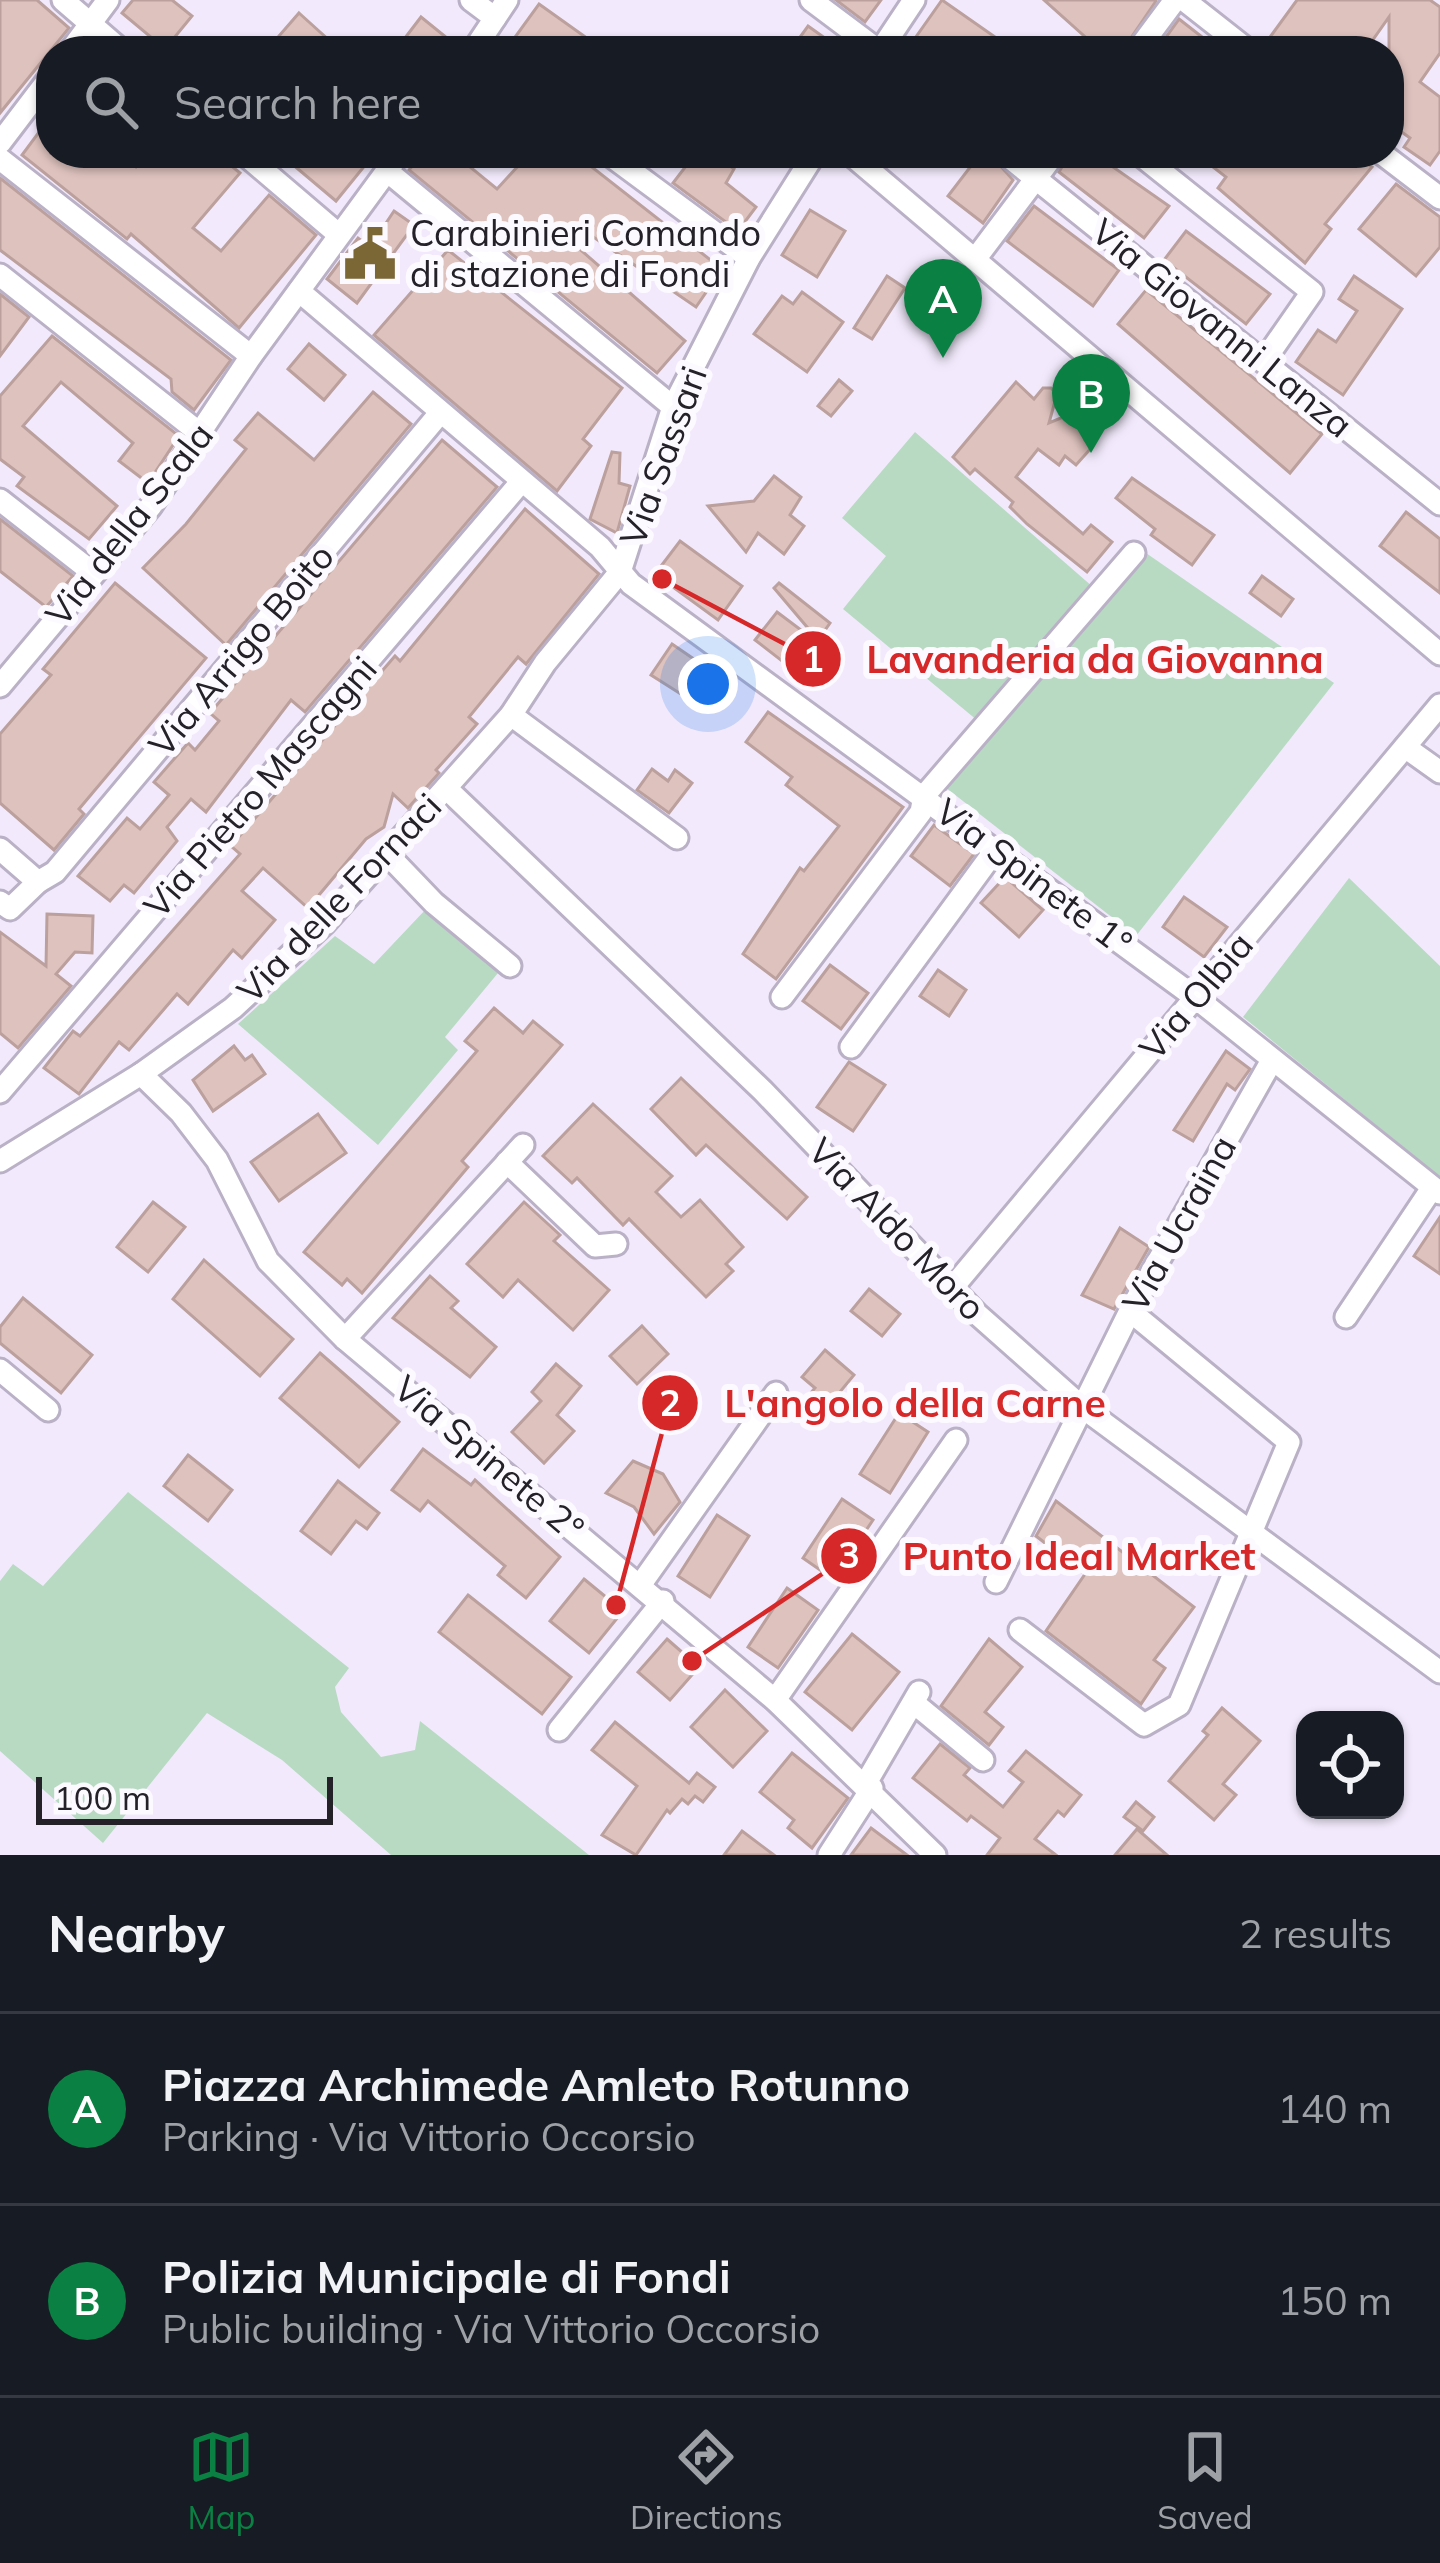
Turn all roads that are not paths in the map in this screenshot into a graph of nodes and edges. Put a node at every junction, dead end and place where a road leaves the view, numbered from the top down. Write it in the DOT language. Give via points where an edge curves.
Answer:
graph roads {
  1 [pos="62,0"];
  2 [pos="108,0"];
  3 [pos="471,0"];
  4 [pos="811,0"];
  5 [pos="914,0"];
  6 [pos="1179,0"];
  7 [pos="501,9"];
  8 [pos="90,24"];
  9 [pos="81,36"];
  10 [pos="104,36"];
  11 [pos="483,36"];
  12 [pos="860,36"];
  13 [pos="890,36"];
  14 [pos="1149,36"];
  15 [pos="1229,36"];
  16 [pos="36,96"];
  17 [pos="0,143"];
  18 [pos="0,159"];
  19 [pos="261,168"];
  20 [pos="389,168"];
  21 [pos="401,168"];
  22 [pos="627,168"];
  23 [pos="806,168"];
  24 [pos="867,168"];
  25 [pos="1022,168"];
  26 [pos="1041,168"];
  27 [pos="1157,168"];
  28 [pos="1400,168"];
  29 [pos="1033,177"];
  30 [pos="1440,199"];
  31 [pos="338,234"];
  32 [pos="976,257"];
  33 [pos="748,259"];
  34 [pos="0,275"];
  35 [pos="299,291"];
  36 [pos="251,356"];
  37 [pos="1264,361"];
  38 [pos="673,407"];
  39 [pos="440,413"];
  40 [pos="202,435"];
  41 [pos="520,482"];
  42 [pos="0,500"];
  43 [pos="1440,503"];
  44 [pos="1134,553"];
  45 [pos="92,572"];
  46 [pos="620,572"];
  47 [pos="1440,654"];
  48 [pos="0,686"];
  49 [pos="1440,705"];
  50 [pos="511,716"];
  51 [pos="1405,747"];
  52 [pos="1440,772"];
  53 [pos="446,788"];
  54 [pos="924,796"];
  55 [pos="677,838"];
  56 [pos="0,849"];
  57 [pos="996,849"];
  58 [pos="388,855"];
  59 [pos="38,883"];
  60 [pos="0,902"];
  61 [pos="510,966"];
  62 [pos="782,997"];
  63 [pos="1196,998"];
  64 [pos="851,1047"];
  65 [pos="1271,1062"];
  66 [pos="141,1074"];
  67 [pos="0,1092"];
  68 [pos="0,1160"];
  69 [pos="1436,1190"];
  70 [pos="616,1244"];
  71 [pos="953,1287"];
  72 [pos="1130,1311"];
  73 [pos="1346,1317"];
  74 [pos="345,1339"];
  75 [pos="0,1370"];
  76 [pos="776,1393"];
  77 [pos="1082,1407"];
  78 [pos="48,1409"];
  79 [pos="956,1440"];
  80 [pos="1249,1530"];
  81 [pos="996,1582"];
  82 [pos="641,1584"];
  83 [pos="662,1601"];
  84 [pos="1020,1630"];
  85 [pos="1440,1672"];
  86 [pos="775,1700"];
  87 [pos="559,1730"];
  88 [pos="983,1760"];
  89 [pos="869,1785"];
  90 [pos="829,1855"];
  91 [pos="934,1855"];
  1 -- 8 [label="street"];
  2 -- 8 [label="street"];
  3 -- 7 [label="street"];
  4 -- 12 [label="street"];
  5 -- 13 [label="street"];
  6 -- 14 [label="street"];
  6 -- 15 [label="street"];
  7 -- 11 [label="street"];
  8 -- 9 [label="street"];
  8 -- 10 [label="street"];
  16 -- 17 [label="street"];
  18 -- 36 [label="street"];
  19 -- 31 [label="street"];
  20 -- 31 [label="street, Via della Scala"];
  21 -- 38 [label="street"];
  22 -- 33 [label="street"];
  23 -- 33 [label="street, Via Sassari"];
  24 -- 32 [label="street"];
  25 -- 29 [label="street, Via Giovanni Lanza"];
  26 -- 29 [label="street"];
  27 -- 37 [label="street" via="1312,292"];
  28 -- 30 [label="street"];
  29 -- 32 [label="street"];
  29 -- 37 [label="street, Via Giovanni Lanza"];
  31 -- 35 [label="street, Via della Scala"];
  32 -- 47 [label="street"];
  33 -- 38 [label="street, Via Sassari"];
  34 -- 40 [label="street"];
  35 -- 36 [label="street, Via della Scala"];
  35 -- 39 [label="street, Via Spinete 1°"];
  36 -- 40 [label="street, Via della Scala"];
  37 -- 43 [label="street, Via Giovanni Lanza"];
  38 -- 46 [label="street, Via Sassari"];
  39 -- 41 [label="street, Via Spinete 1°"];
  39 -- 59 [label="street, Via Arrigo Boito"];
  40 -- 45 [label="street, Via della Scala"];
  41 -- 46 [label="street, Via Spinete 1°"];
  41 -- 67 [label="street, Via Pietro Mascagni"];
  42 -- 45 [label="street"];
  44 -- 54 [label="street"];
  45 -- 48 [label="street, Via della Scala"];
  46 -- 50 [label="street, Via delle Fornaci"];
  46 -- 54 [label="street, Via Spinete 1°"];
  49 -- 51 [label="street, Via Olbia"];
  50 -- 53 [label="street, Via delle Fornaci"];
  50 -- 55 [label="street"];
  51 -- 52 [label="street"];
  51 -- 63 [label="street, Via Olbia"];
  53 -- 58 [label="street, Via delle Fornaci"];
  53 -- 71 [label="street, Via Aldo Moro" via="763,1091"];
  54 -- 57 [label="street, Via Spinete 1°"];
  54 -- 62 [label="street" via="921,812"];
  56 -- 59 [label="street"];
  57 -- 63 [label="street, Via Spinete 1°"];
  57 -- 64 [label="street"];
  58 -- 61 [label="street"];
  58 -- 66 [label="street, Via delle Fornaci" via="232,1008"];
  59 -- 60 [label="street, Via Arrigo Boito" via="10,909"];
  63 -- 65 [label="street, Via Spinete 1°"];
  63 -- 71 [label="street, Via Olbia"];
  65 -- 69 [label="street, Via Spinete 1°"];
  65 -- 72 [label="street, Via Ucraina"];
  66 -- 68 [label="street, Via delle Fornaci"];
  66 -- 74 [label="street, Via Spinete 2°" via="217,1160 268,1261"];
  69 -- 73 [label="street"];
  70 -- 74 [label="street" via="595,1246 515,1154"];
  71 -- 77 [label="street, Via Aldo Moro"];
  72 -- 77 [label="street, Via Ucraina"];
  72 -- 80 [label="street" via="1289,1442"];
  74 -- 82 [label="street, Via Spinete 2°"];
  75 -- 78 [label="street"];
  76 -- 82 [label="street"];
  77 -- 80 [label="street, Via Aldo Moro"];
  77 -- 81 [label="street, Via Ucraina"];
  79 -- 86 [label="street"];
  80 -- 84 [label="street" via="1178,1705 1144,1725"];
  80 -- 85 [label="street, Via Aldo Moro"];
  82 -- 83 [label="street, Via Spinete 2°"];
  83 -- 86 [label="street, Via Spinete 2°"];
  83 -- 87 [label="street"];
  86 -- 89 [label="street, Via Spinete 2°"];
  88 -- 89 [label="street" via="917,1698"];
  89 -- 90 [label="street"];
  89 -- 91 [label="street, Via Spinete 2°"];
}
